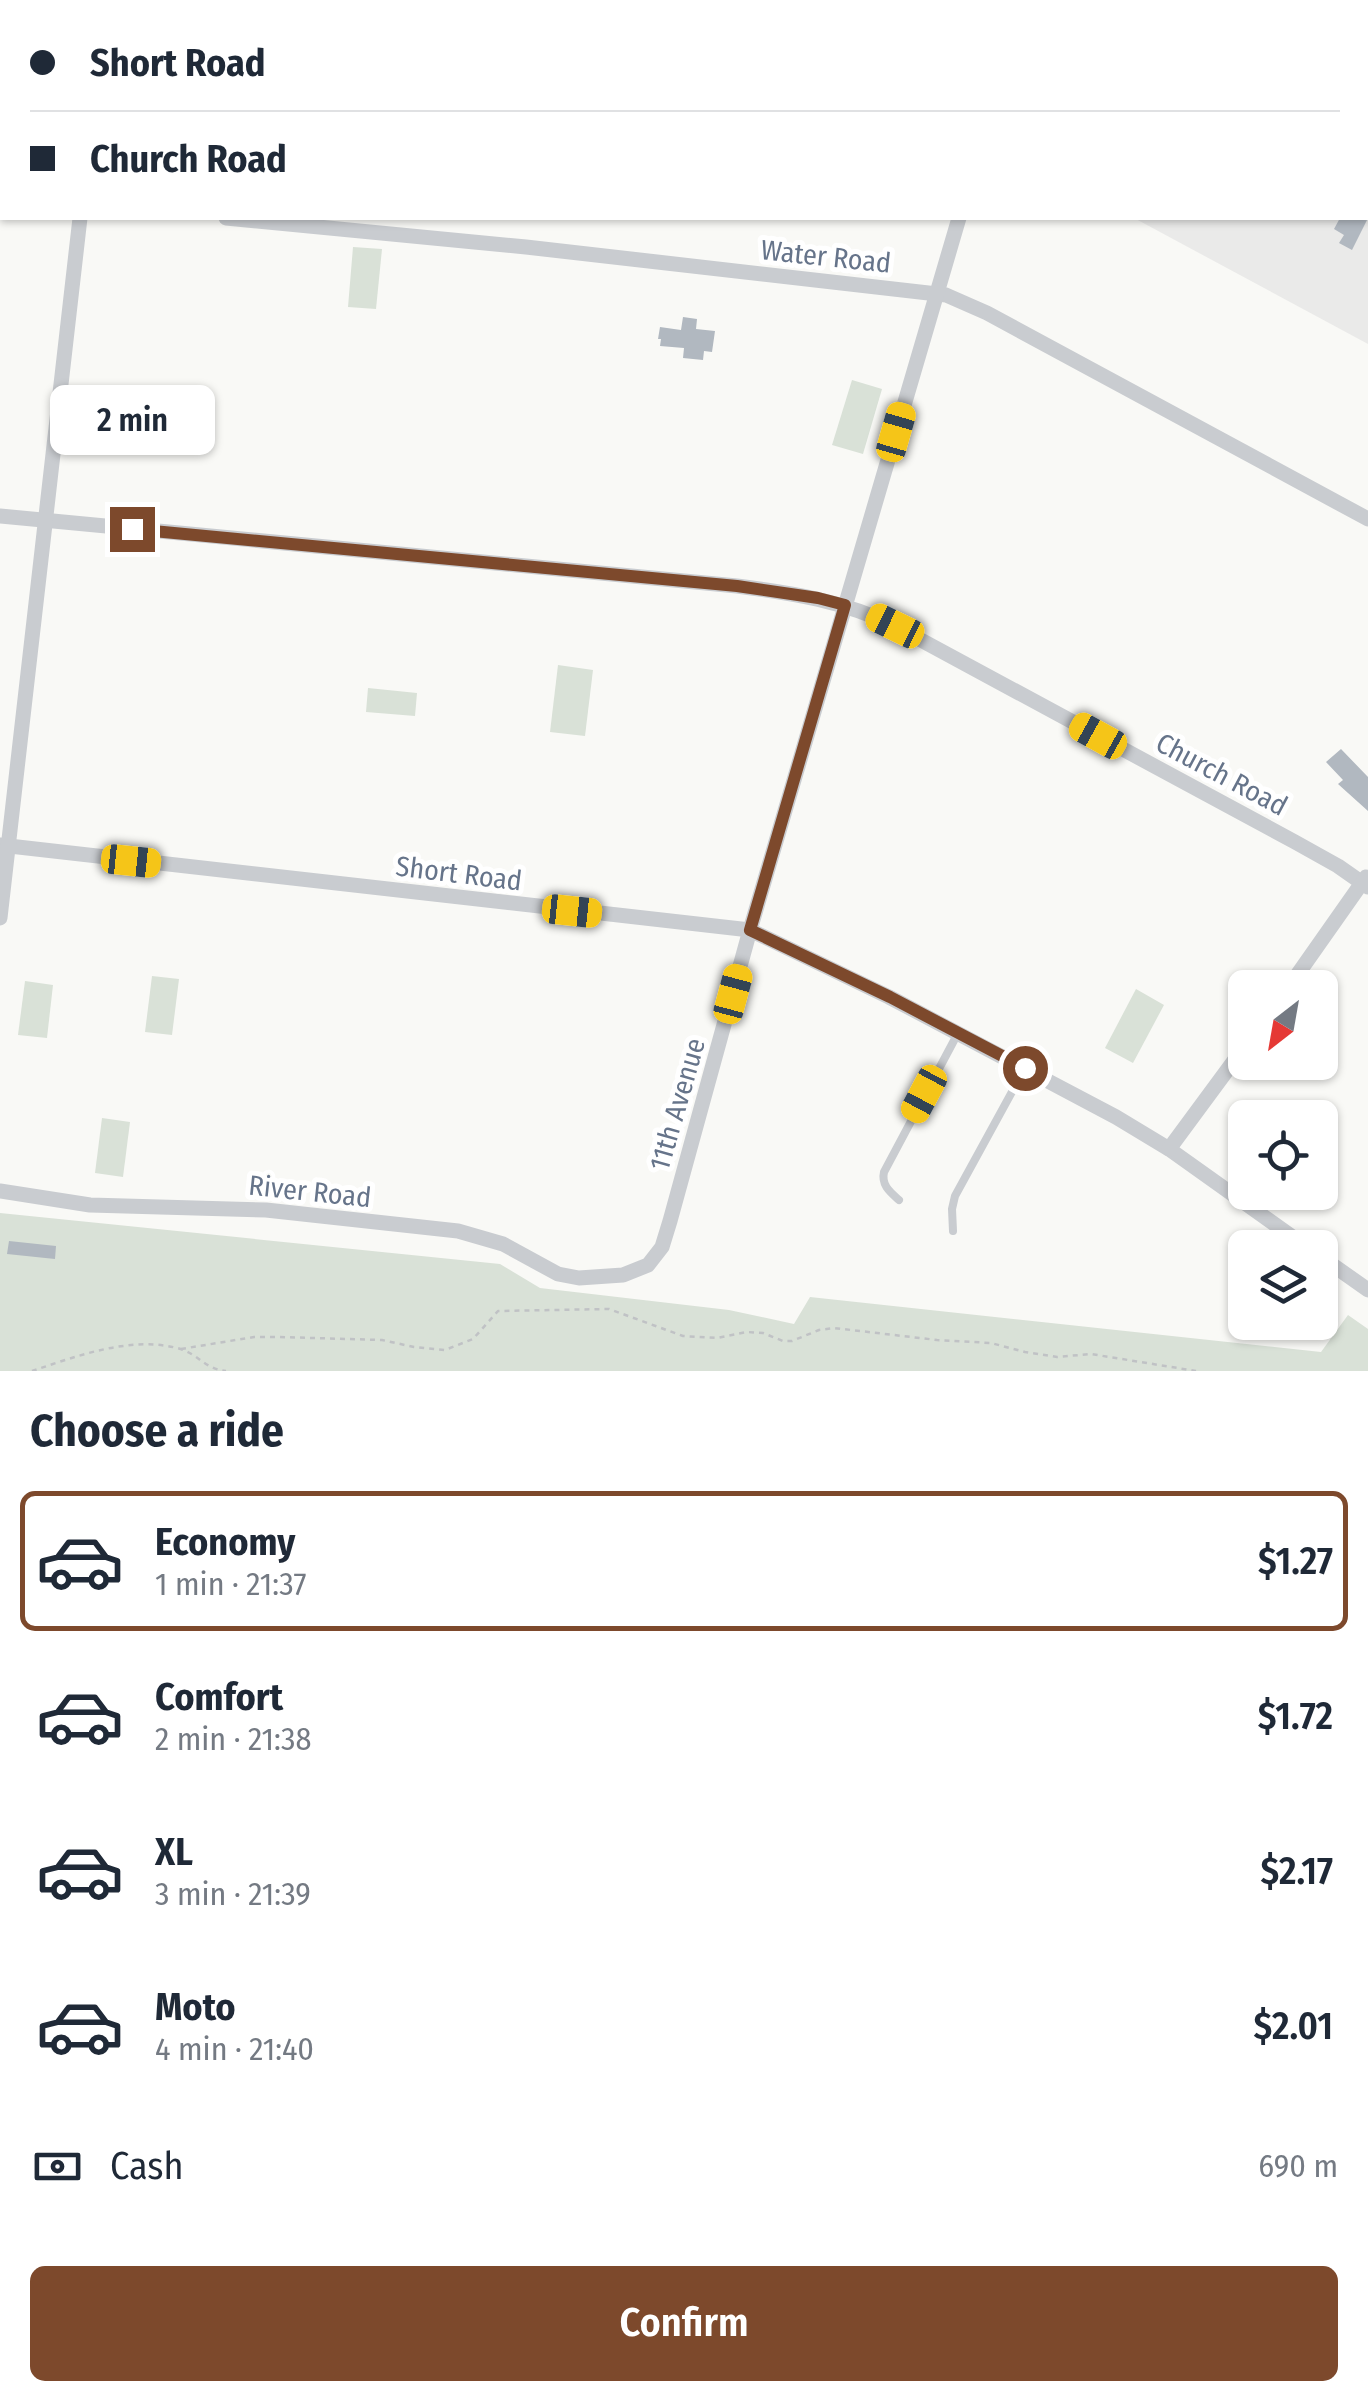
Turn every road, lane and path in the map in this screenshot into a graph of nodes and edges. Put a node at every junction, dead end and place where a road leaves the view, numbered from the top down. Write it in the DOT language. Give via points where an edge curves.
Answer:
graph roads {
  1 [pos="80,220"];
  2 [pos="247,220"];
  3 [pos="958,220"];
  4 [pos="937,294"];
  5 [pos="0,516"];
  6 [pos="1368,518"];
  7 [pos="45,521"];
  8 [pos="845,605"];
  9 [pos="4,846"];
  10 [pos="1366,881"];
  11 [pos="0,918"];
  12 [pos="750,930"];
  13 [pos="1301,970"];
  14 [pos="958,1033"];
  15 [pos="1025,1068"];
  16 [pos="1228,1069"];
  17 [pos="1169,1150"];
  18 [pos="0,1192"];
  19 [pos="900,1200"];
  20 [pos="1282,1230"];
  21 [pos="953,1231"];
  22 [pos="1338,1269"];
  23 [pos="606,1277"];
  24 [pos="1368,1290"];
  25 [pos="181,1349"];
  26 [pos="32,1371"];
  27 [pos="226,1371"];
  28 [pos="1196,1371"];
  1 -- 7 [label="street"];
  2 -- 4 [label="street, Water Road"];
  3 -- 4 [label="street, 11th Avenue"];
  4 -- 6 [label="street, Water Road" via="987,312"];
  4 -- 8 [label="street, 11th Avenue"];
  5 -- 7 [label="street, Church Road"];
  7 -- 8 [label="street, Church Road" via="737,586"];
  7 -- 9 [label="street"];
  8 -- 10 [label="street, Church Road"];
  8 -- 12 [label="street, 11th Avenue"];
  9 -- 11 [label="street"];
  9 -- 12 [label="street, Short Road"];
  10 -- 13 [label="street"];
  12 -- 14 [label="street, Short Road"];
  12 -- 23 [label="street, 11th Avenue" via="662,1247 642,1269"];
  14 -- 15 [label="street, Short Road"];
  14 -- 19 [label="lane" via="884,1172 886,1188"];
  15 -- 17 [label="street, Short Road"];
  15 -- 21 [label="lane" via="955,1196"];
  16 -- 17 [label="street"];
  17 -- 20 [label="street, Short Road"];
  18 -- 23 [label="street, River Road" via="90,1205 266,1210 458,1230 565,1276"];
  22 -- 24 [label="street"];
  25 -- 26 [label="path" via="106,1349"];
  25 -- 27 [label="path"];
  25 -- 28 [label="path" via="279,1337 382,1340 445,1350 474,1339 498,1311 598,1308 682,1336 747,1332 792,1342 834,1328"];
}
